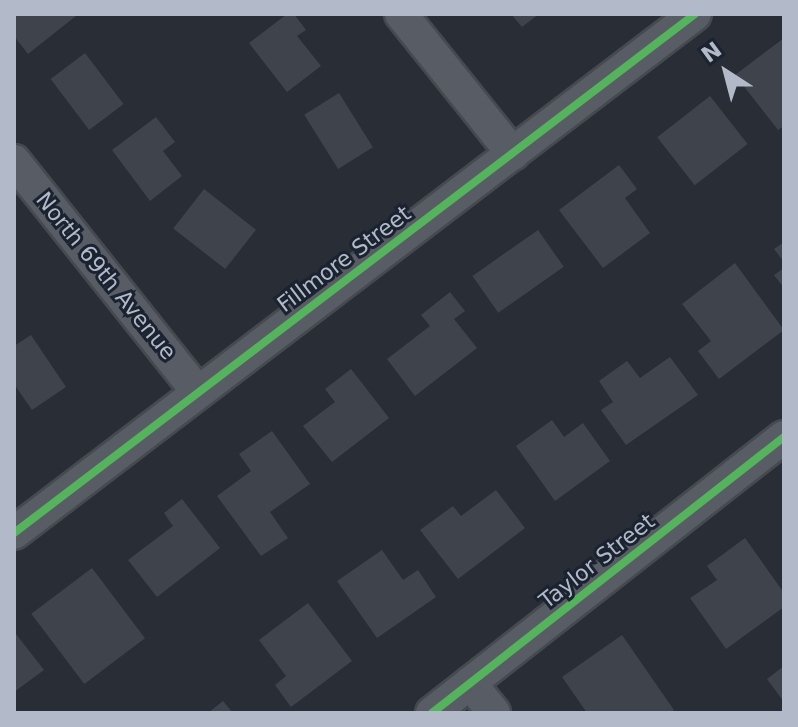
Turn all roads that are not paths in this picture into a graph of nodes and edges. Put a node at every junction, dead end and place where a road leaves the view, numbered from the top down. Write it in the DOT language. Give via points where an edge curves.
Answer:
graph roads {
  1 [pos="401,14"];
  2 [pos="695,14"];
  3 [pos="513,154"];
  4 [pos="14,161"];
  5 [pos="198,392"];
  6 [pos="783,438"];
  7 [pos="14,533"];
  8 [pos="470,683"];
  9 [pos="432,713"];
  10 [pos="494,713"];
  1 -- 3 [label="street"];
  2 -- 3 [label="street, Fillmore Street"];
  3 -- 5 [label="street, Fillmore Street"];
  4 -- 5 [label="street, North 69th Avenue"];
  5 -- 7 [label="street, Fillmore Street"];
  6 -- 8 [label="street, Taylor Street"];
  8 -- 9 [label="street, Taylor Street"];
  8 -- 10 [label="street"];
}
